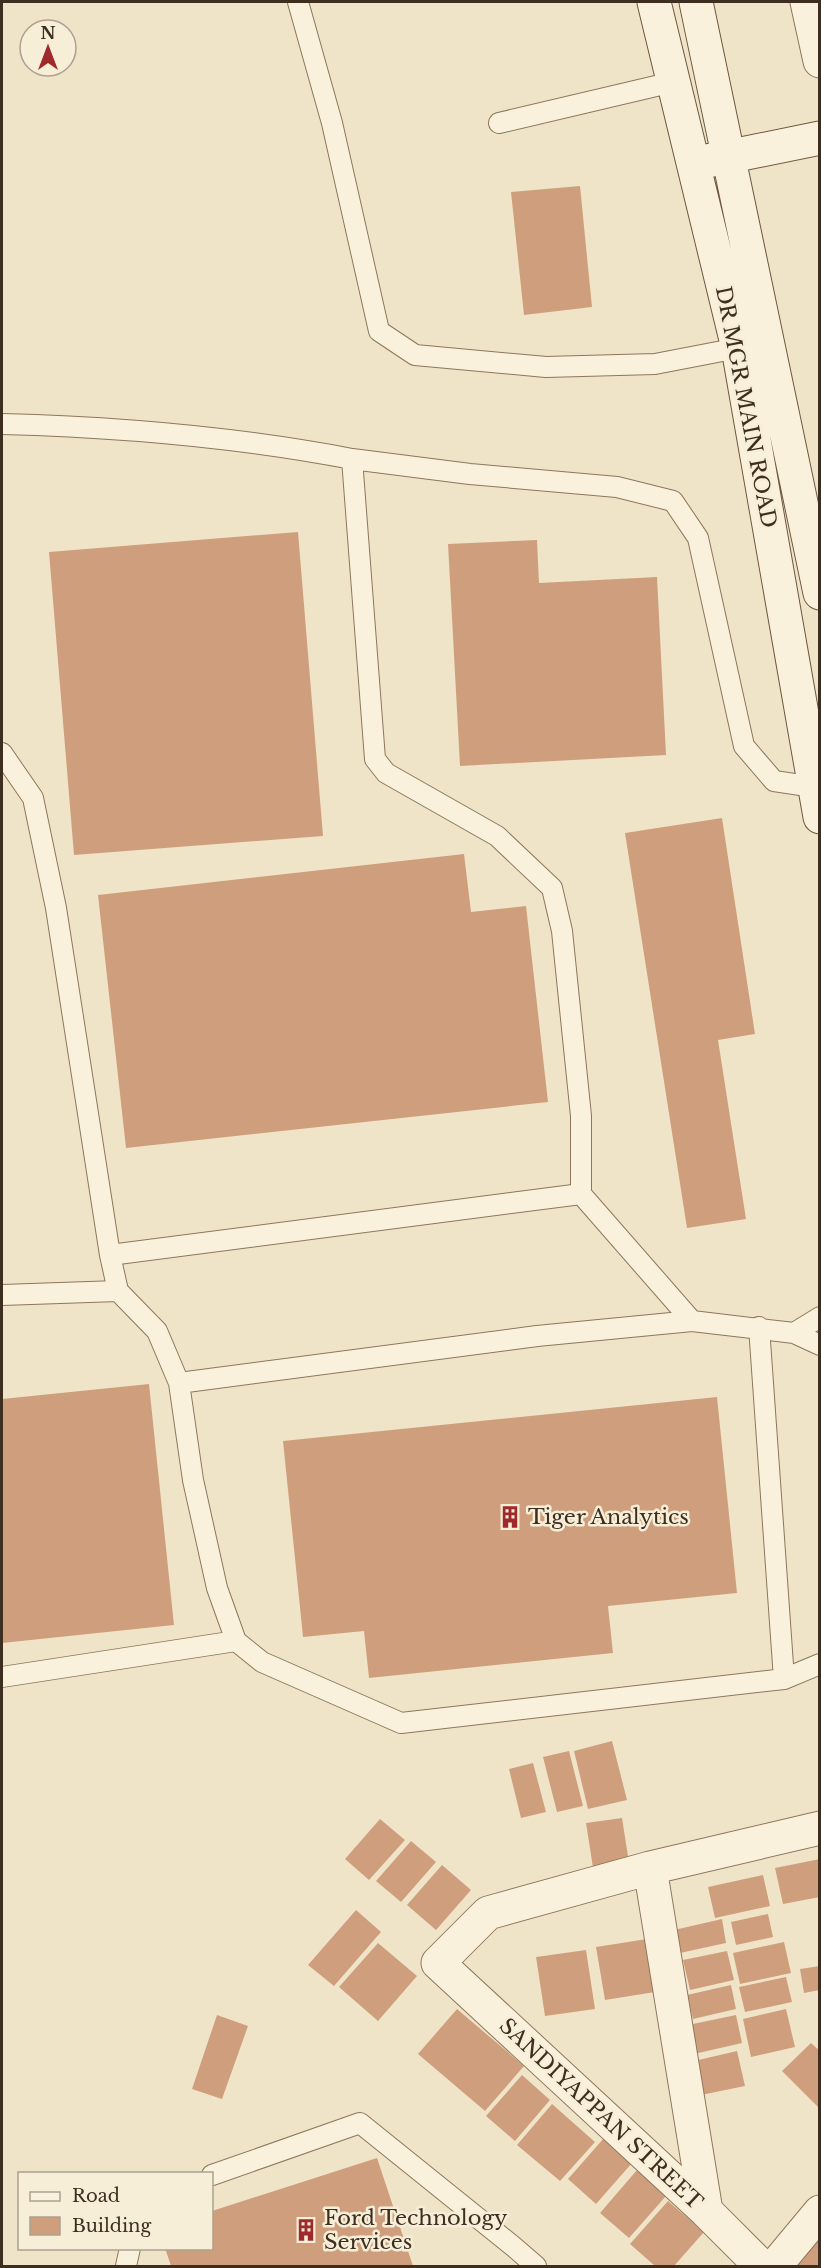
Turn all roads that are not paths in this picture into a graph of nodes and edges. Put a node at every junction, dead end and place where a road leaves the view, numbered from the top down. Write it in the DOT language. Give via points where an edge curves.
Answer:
graph roads {
  1 [pos="298,2"];
  2 [pos="654,2"];
  3 [pos="696,2"];
  4 [pos="807,2"];
  5 [pos="819,61"];
  6 [pos="673,82"];
  7 [pos="499,123"];
  8 [pos="819,138"];
  9 [pos="728,156"];
  10 [pos="694,164"];
  11 [pos="738,348"];
  12 [pos="2,424"];
  13 [pos="352,459"];
  14 [pos="819,593"];
  15 [pos="2,753"];
  16 [pos="817,802"];
  17 [pos="581,1194"];
  18 [pos="110,1255"];
  19 [pos="118,1291"];
  20 [pos="2,1295"];
  21 [pos="819,1317"];
  22 [pos="692,1321"];
  23 [pos="759,1327"];
  24 [pos="794,1333"];
  25 [pos="819,1345"];
  26 [pos="179,1383"];
  27 [pos="236,1641"];
  28 [pos="819,1664"];
  29 [pos="2,1677"];
  30 [pos="783,1679"];
  31 [pos="819,1828"];
  32 [pos="650,1868"];
  33 [pos="213,2175"];
  34 [pos="706,2211"];
  35 [pos="819,2212"];
  36 [pos="130,2250"];
  37 [pos="126,2266"];
  38 [pos="536,2266"];
  39 [pos="761,2266"];
  40 [pos="775,2266"];
  1 -- 11 [label="lane" via="332,123 379,331 415,355 546,367 656,364"];
  2 -- 6 [label="street, DR MGR MAIN ROAD"];
  3 -- 9 [label="street, DR MGR MAIN ROAD"];
  4 -- 5 [label="street"];
  6 -- 7 [label="lane"];
  6 -- 10 [label="street, DR MGR MAIN ROAD"];
  8 -- 9 [label="street"];
  9 -- 10 [label="street"];
  9 -- 14 [label="street, DR MGR MAIN ROAD"];
  10 -- 11 [label="street, DR MGR MAIN ROAD"];
  11 -- 16 [label="street, DR MGR MAIN ROAD"];
  12 -- 13 [label="lane" via="78,426 266,444"];
  13 -- 16 [label="lane" via="617,487 673,501 698,538 744,746 774,781"];
  13 -- 17 [label="lane" via="375,759 386,773 497,836 552,888 562,931 581,1116"];
  15 -- 18 [label="lane" via="33,798 56,908"];
  17 -- 18 [label="lane"];
  17 -- 22 [label="lane"];
  18 -- 19 [label="lane"];
  19 -- 20 [label="lane"];
  19 -- 26 [label="lane" via="157,1331"];
  21 -- 24 [label="lane"];
  22 -- 23 [label="lane"];
  22 -- 26 [label="lane" via="537,1336"];
  23 -- 24 [label="lane"];
  23 -- 30 [label="lane"];
  24 -- 25 [label="lane"];
  26 -- 27 [label="lane" via="193,1480 217,1588"];
  27 -- 29 [label="lane"];
  27 -- 30 [label="lane" via="262,1662 400,1723"];
  28 -- 30 [label="lane"];
  31 -- 32 [label="street"];
  32 -- 34 [label="street"];
  32 -- 34 [label="street, SANDIYAPPAN STREET" via="488,1913 438,1963"];
  33 -- 38 [label="lane" via="360,2123"];
  34 -- 39 [label="street, SANDIYAPPAN STREET"];
  35 -- 40 [label="street"];
  36 -- 37 [label="lane"];
}
